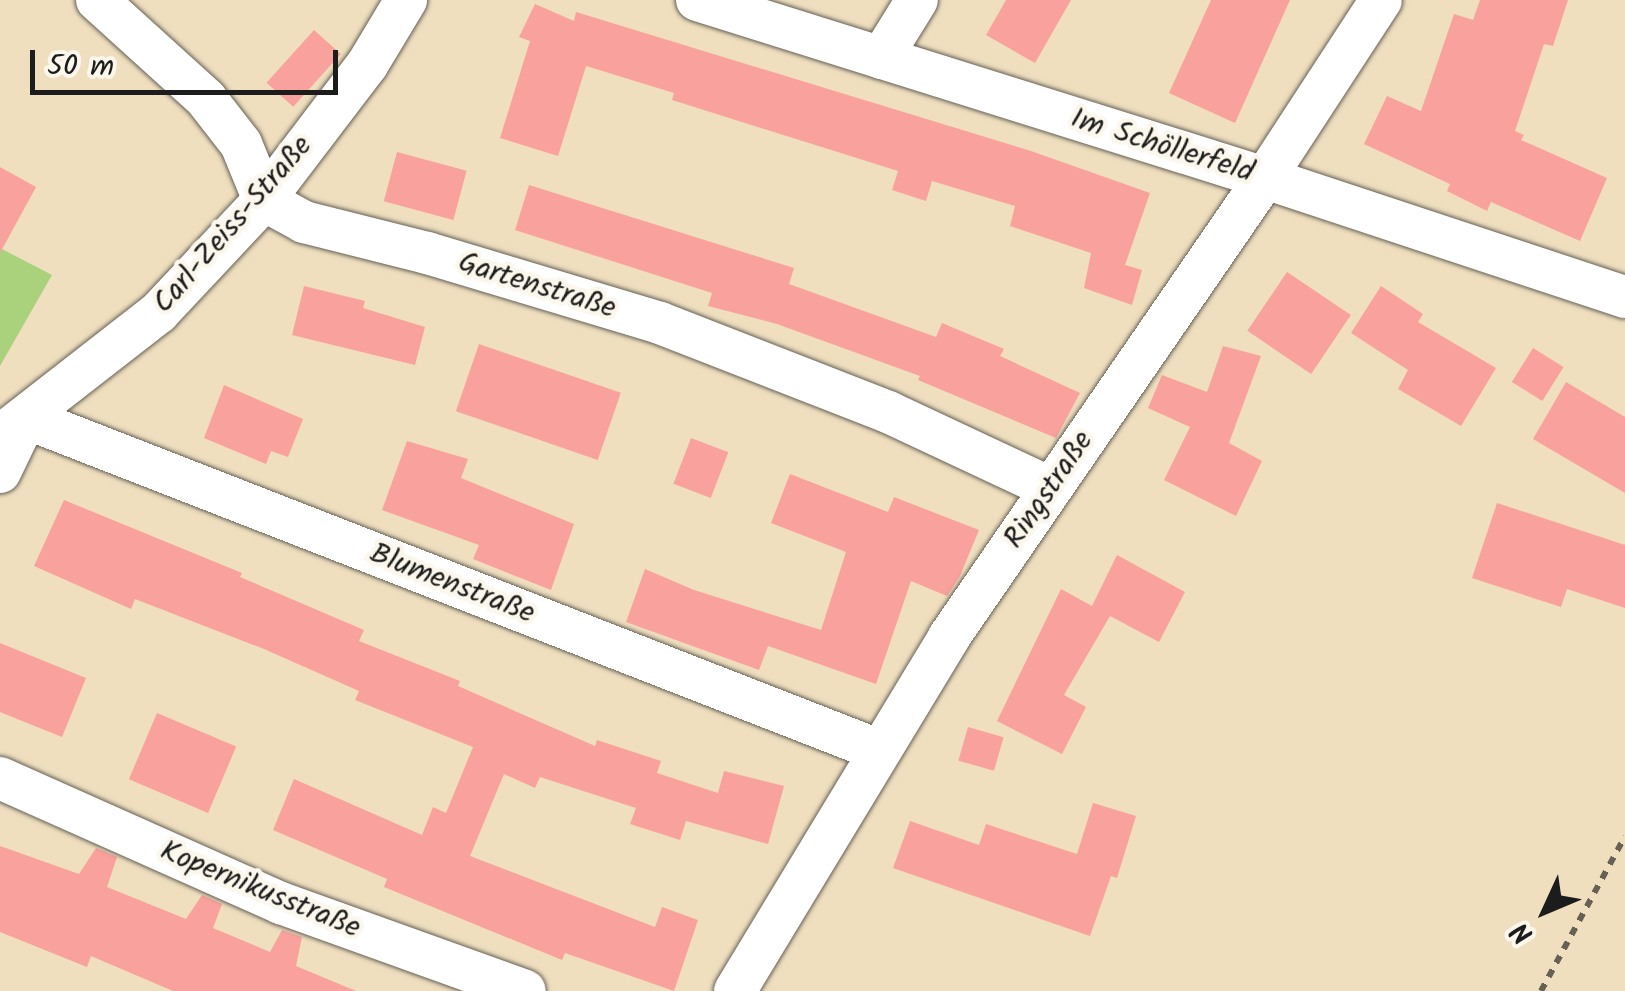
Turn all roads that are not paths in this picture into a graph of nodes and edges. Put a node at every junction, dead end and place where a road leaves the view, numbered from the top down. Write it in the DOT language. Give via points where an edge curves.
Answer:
graph roads {
  1 [pos="97,0"];
  2 [pos="406,0"];
  3 [pos="697,0"];
  4 [pos="917,0"];
  5 [pos="1381,0"];
  6 [pos="881,58"];
  7 [pos="1265,178"];
  8 [pos="264,200"];
  9 [pos="1625,297"];
  10 [pos="13,427"];
  11 [pos="0,472"];
  12 [pos="1050,488"];
  13 [pos="878,750"];
  14 [pos="0,778"];
  15 [pos="524,991"];
  16 [pos="735,991"];
  1 -- 8 [label="street" via="206,99 241,144"];
  2 -- 8 [label="street, Carl-Zeiss-Straße" via="367,64"];
  3 -- 6 [label="street, Im Schöllerfeld"];
  4 -- 6 [label="street"];
  5 -- 7 [label="street, Ringstraße"];
  6 -- 7 [label="street, Im Schöllerfeld"];
  7 -- 9 [label="street, Im Schöllerfeld"];
  7 -- 12 [label="street, Ringstraße"];
  8 -- 10 [label="street, Carl-Zeiss-Straße" via="159,312"];
  8 -- 12 [label="street, Gartenstraße" via="304,222 660,323 888,412"];
  10 -- 11 [label="street"];
  10 -- 13 [label="street, Blumenstraße"];
  12 -- 13 [label="street, Ringstraße"];
  13 -- 16 [label="street, Ringstraße"];
  14 -- 15 [label="street, Kopernikusstraße" via="281,903"];
}
